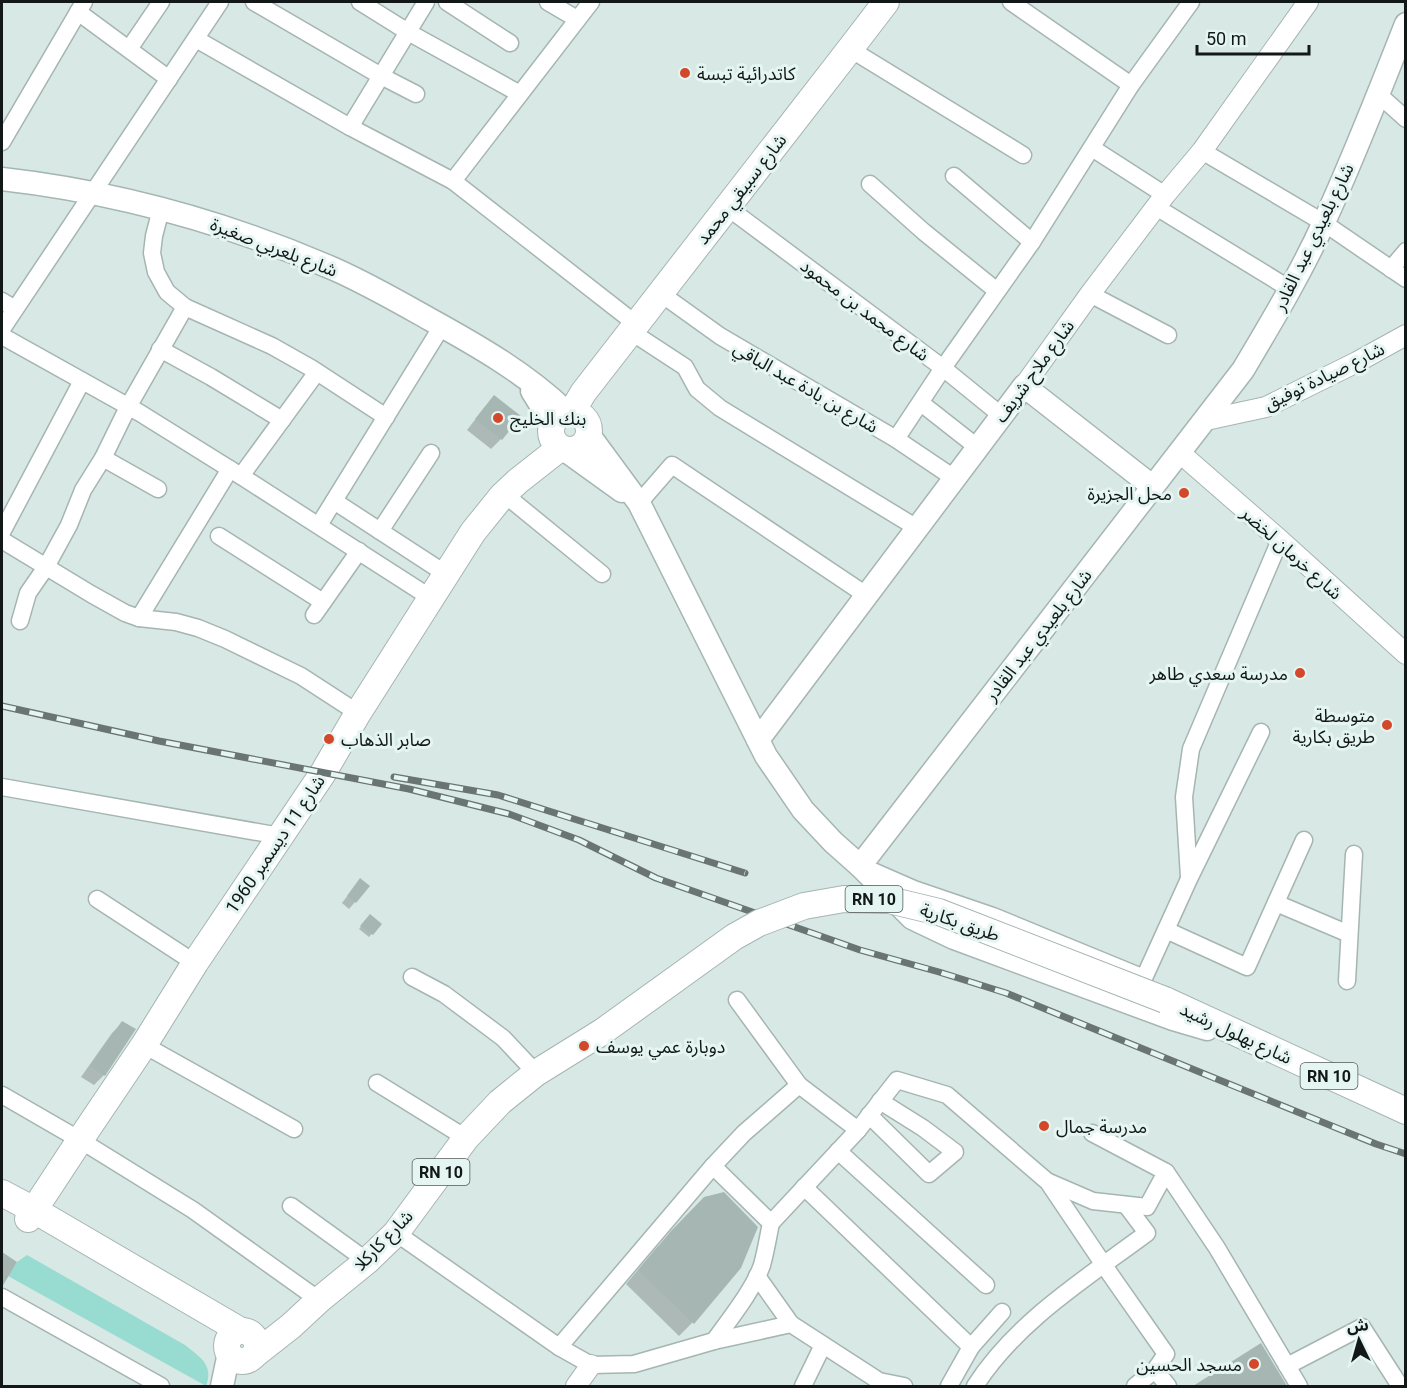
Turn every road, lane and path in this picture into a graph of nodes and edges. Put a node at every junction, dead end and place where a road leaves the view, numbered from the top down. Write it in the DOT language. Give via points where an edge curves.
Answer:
graph roads {
  1 [pos="161,2"];
  2 [pos="220,2"];
  3 [pos="254,2"];
  4 [pos="360,2"];
  5 [pos="426,2"];
  6 [pos="447,2"];
  7 [pos="548,2"];
  8 [pos="591,2"];
  9 [pos="886,2"];
  10 [pos="1011,2"];
  11 [pos="1191,2"];
  12 [pos="1308,2"];
  13 [pos="81,7"];
  14 [pos="577,19"];
  15 [pos="1406,24"];
  16 [pos="408,32"];
  17 [pos="196,39"];
  18 [pos="510,43"];
  19 [pos="129,49"];
  20 [pos="850,49"];
  21 [pos="381,76"];
  22 [pos="169,79"];
  23 [pos="1131,85"];
  24 [pos="416,94"];
  25 [pos="520,94"];
  26 [pos="1378,94"];
  27 [pos="8,119"];
  28 [pos="1406,119"];
  29 [pos="350,127"];
  30 [pos="2,142"];
  31 [pos="1092,148"];
  32 [pos="1202,150"];
  33 [pos="1023,155"];
  34 [pos="954,176"];
  35 [pos="453,181"];
  36 [pos="4,184"];
  37 [pos="870,184"];
  38 [pos="93,193"];
  39 [pos="1160,201"];
  40 [pos="727,207"];
  41 [pos="161,209"];
  42 [pos="1324,223"];
  43 [pos="1032,242"];
  44 [pos="1406,251"];
  45 [pos="1391,269"];
  46 [pos="1406,279"];
  47 [pos="1290,289"];
  48 [pos="997,291"];
  49 [pos="660,293"];
  50 [pos="1090,294"];
  51 [pos="8,305"];
  52 [pos="185,307"];
  53 [pos="442,326"];
  54 [pos="633,328"];
  55 [pos="2,329"];
  56 [pos="1168,335"];
  57 [pos="1406,335"];
  58 [pos="2,336"];
  59 [pos="160,349"];
  60 [pos="943,368"];
  61 [pos="317,372"];
  62 [pos="82,381"];
  63 [pos="1024,386"];
  64 [pos="921,403"];
  65 [pos="128,407"];
  66 [pos="1002,416"];
  67 [pos="386,417"];
  68 [pos="282,420"];
  69 [pos="1206,420"];
  70 [pos="568,430"];
  71 [pos="896,439"];
  72 [pos="977,447"];
  73 [pos="1179,452"];
  74 [pos="431,453"];
  75 [pos="104,458"];
  76 [pos="236,472"];
  77 [pos="954,478"];
  78 [pos="1152,486"];
  79 [pos="511,487"];
  80 [pos="158,489"];
  81 [pos="334,501"];
  82 [pos="639,503"];
  83 [pos="319,525"];
  84 [pos="917,528"];
  85 [pos="380,531"];
  86 [pos="2,532"];
  87 [pos="219,536"];
  88 [pos="2,540"];
  89 [pos="1280,540"];
  90 [pos="359,551"];
  91 [pos="46,567"];
  92 [pos="446,574"];
  93 [pos="603,574"];
  94 [pos="866,595"];
  95 [pos="431,598"];
  96 [pos="139,618"];
  97 [pos="20,621"];
  98 [pos="1406,654"];
  99 [pos="358,713"];
  100 [pos="1261,732"];
  101 [pos="758,740"];
  102 [pos="2,787"];
  103 [pos="280,836"];
  104 [pos="1304,840"];
  105 [pos="1354,854"];
  106 [pos="860,866"];
  107 [pos="1190,879"];
  108 [pos="97,899"];
  109 [pos="1276,903"];
  110 [pos="1166,930"];
  111 [pos="1349,934"];
  112 [pos="195,963"];
  113 [pos="412,978"];
  114 [pos="1347,981"];
  115 [pos="737,1000"];
  116 [pos="1165,1000"];
  117 [pos="602,1032"];
  118 [pos="1253,1041"];
  119 [pos="144,1045"];
  120 [pos="536,1073"];
  121 [pos="377,1083"];
  122 [pos="799,1085"];
  123 [pos="2,1095"];
  124 [pos="880,1101"];
  125 [pos="1406,1111"];
  126 [pos="869,1115"];
  127 [pos="294,1129"];
  128 [pos="858,1130"];
  129 [pos="1092,1133"];
  130 [pos="466,1138"];
  131 [pos="80,1140"];
  132 [pos="838,1150"];
  133 [pos="713,1166"];
  134 [pos="1166,1172"];
  135 [pos="1048,1182"];
  136 [pos="804,1187"];
  137 [pos="2,1193"];
  138 [pos="2,1205"];
  139 [pos="1126,1205"];
  140 [pos="291,1206"];
  141 [pos="31,1214"];
  142 [pos="771,1223"];
  143 [pos="396,1233"];
  144 [pos="367,1261"];
  145 [pos="1104,1265"];
  146 [pos="757,1276"];
  147 [pos="986,1285"];
  148 [pos="2,1297"];
  149 [pos="319,1300"];
  150 [pos="1002,1312"];
  151 [pos="791,1324"];
  152 [pos="714,1341"];
  153 [pos="241,1345"];
  154 [pos="823,1345"];
  155 [pos="559,1347"];
  156 [pos="971,1347"];
  157 [pos="591,1365"];
  158 [pos="1287,1366"];
  159 [pos="1155,1370"];
  160 [pos="1397,1385"];
  161 [pos="161,1386"];
  162 [pos="224,1386"];
  163 [pos="576,1386"];
  164 [pos="803,1386"];
  165 [pos="904,1386"];
  166 [pos="950,1386"];
  167 [pos="975,1386"];
  168 [pos="1135,1386"];
  169 [pos="1168,1386"];
  170 [pos="1299,1386"];
  1 -- 19 [label="street"];
  2 -- 17 [label="street"];
  3 -- 21 [label="street"];
  4 -- 16 [label="street"];
  5 -- 16 [label="street"];
  6 -- 18 [label="street"];
  7 -- 14 [label="street"];
  8 -- 14 [label="street"];
  9 -- 20 [label="main road, شارع سبيقي محمد"];
  10 -- 23 [label="street"];
  11 -- 23 [label="street"];
  12 -- 32 [label="street, شارع ملاح شريف"];
  13 -- 19 [label="street"];
  13 -- 27 [label="street"];
  14 -- 25 [label="street"];
  15 -- 26 [label="main road, شارع بلعيدي عبد القادر"];
  16 -- 21 [label="street"];
  16 -- 25 [label="street"];
  17 -- 22 [label="street"];
  17 -- 29 [label="street"];
  19 -- 22 [label="street"];
  20 -- 33 [label="street"];
  20 -- 40 [label="main road, شارع سبيقي محمد"];
  21 -- 24 [label="street"];
  21 -- 29 [label="street"];
  22 -- 38 [label="street"];
  23 -- 31 [label="street"];
  25 -- 35 [label="street"];
  26 -- 28 [label="street"];
  26 -- 42 [label="main road, شارع بلعيدي عبد القادر"];
  27 -- 30 [label="street"];
  29 -- 35 [label="street"];
  31 -- 39 [label="street"];
  31 -- 43 [label="street"];
  32 -- 39 [label="street, شارع ملاح شريف"];
  32 -- 42 [label="street"];
  34 -- 43 [label="street"];
  35 -- 54 [label="street"];
  36 -- 38 [label="main road, شارع بلعربي صغيرة" via="44,184"];
  37 -- 48 [label="street"];
  38 -- 41 [label="main road, شارع بلعربي صغيرة"];
  38 -- 51 [label="street"];
  39 -- 47 [label="street"];
  39 -- 50 [label="street, شارع ملاح شريف"];
  40 -- 49 [label="main road, شارع سبيقي محمد"];
  40 -- 60 [label="street, شارع محمد بن محمود"];
  41 -- 52 [label="street" via="152,253 156,272 167,292"];
  41 -- 53 [label="main road, شارع بلعربي صغيرة" via="278,246 379,290"];
  42 -- 45 [label="street"];
  42 -- 47 [label="main road, شارع بلعيدي عبد القادر"];
  43 -- 48 [label="street"];
  44 -- 45 [label="street"];
  45 -- 46 [label="street"];
  47 -- 69 [label="main road, شارع بلعيدي عبد القادر" via="1244,370"];
  48 -- 60 [label="street"];
  49 -- 54 [label="main road, شارع سبيقي محمد"];
  49 -- 71 [label="street, شارع بن بادة عبد الباقي" via="720,336"];
  50 -- 56 [label="street"];
  50 -- 63 [label="street, شارع ملاح شريف"];
  51 -- 55 [label="street"];
  52 -- 59 [label="street"];
  52 -- 61 [label="street" via="272,346"];
  53 -- 67 [label="street"];
  53 -- 70 [label="main road, شارع بلعربي صغيرة" via="551,397"];
  54 -- 70 [label="main road, شارع سبيقي محمد" via="583,393"];
  54 -- 84 [label="street" via="685,368 697,389 720,408"];
  57 -- 69 [label="street, شارع صيادة توفيق" via="1266,407"];
  58 -- 62 [label="street"];
  59 -- 65 [label="street"];
  59 -- 68 [label="street"];
  60 -- 64 [label="street"];
  60 -- 66 [label="street, شارع محمد بن محمود"];
  61 -- 67 [label="street"];
  61 -- 68 [label="street"];
  62 -- 65 [label="street"];
  62 -- 86 [label="street"];
  63 -- 66 [label="main road, شارع ملاح شريف"];
  63 -- 78 [label="main road"];
  64 -- 71 [label="street"];
  64 -- 72 [label="street"];
  65 -- 75 [label="street"];
  65 -- 76 [label="street"];
  66 -- 72 [label="main road, شارع ملاح شريف"];
  67 -- 81 [label="street"];
  68 -- 76 [label="street"];
  69 -- 73 [label="main road, شارع بلعيدي عبد القادر"];
  70 -- 79 [label="main road, شارع 11 ديسمبر 1960"];
  70 -- 82 [label="main road"];
  71 -- 77 [label="street, شارع بن بادة عبد الباقي"];
  72 -- 77 [label="main road, شارع ملاح شريف"];
  73 -- 78 [label="main road, شارع بلعيدي عبد القادر"];
  73 -- 89 [label="street, شارع خرمان لخضر"];
  74 -- 85 [label="street"];
  75 -- 80 [label="street"];
  75 -- 91 [label="street" via="83,490"];
  76 -- 83 [label="street"];
  76 -- 96 [label="street"];
  77 -- 84 [label="main road, شارع ملاح شريف"];
  78 -- 106 [label="main road, شارع بلعيدي عبد القادر"];
  79 -- 92 [label="main road, شارع 11 ديسمبر 1960" via="473,532"];
  79 -- 93 [label="street"];
  81 -- 83 [label="street"];
  81 -- 85 [label="street"];
  82 -- 94 [label="street" via="672,465"];
  82 -- 101 [label="main road"];
  83 -- 90 [label="street"];
  84 -- 94 [label="main road, شارع ملاح شريف"];
  85 -- 92 [label="street"];
  87 -- 90 [label="street" via="319,609"];
  88 -- 91 [label="street"];
  89 -- 98 [label="street, شارع خرمان لخضر"];
  89 -- 107 [label="street" via="1191,748 1184,797"];
  90 -- 95 [label="street"];
  91 -- 96 [label="street"];
  91 -- 97 [label="street" via="28,593"];
  92 -- 95 [label="main road, شارع 11 ديسمبر 1960"];
  94 -- 101 [label="main road, شارع ملاح شريف"];
  95 -- 99 [label="main road, شارع 11 ديسمبر 1960"];
  96 -- 99 [label="street" via="187,625 225,639 301,676"];
  99 -- 103 [label="main road, شارع 11 ديسمبر 1960"];
  100 -- 107 [label="street"];
  101 -- 106 [label="main road" via="803,810"];
  102 -- 103 [label="street"];
  103 -- 112 [label="main road, شارع 11 ديسمبر 1960"];
  104 -- 109 [label="street"];
  105 -- 111 [label="street"];
  106 -- 110 [label="street" via="1144,978"];
  106 -- 118 [label="main road" via="912,918 954,938 1173,1019"];
  107 -- 110 [label="street"];
  108 -- 112 [label="street"];
  109 -- 110 [label="street" via="1248,967"];
  109 -- 111 [label="street"];
  111 -- 114 [label="street"];
  112 -- 119 [label="main road, شارع 11 ديسمبر 1960"];
  113 -- 120 [label="street" via="444,994 503,1038"];
  115 -- 122 [label="street"];
  116 -- 117 [label="main road, طريق بكارية / RN 10, bridge" via="939,912 889,900 844,898 804,906 759,923"];
  116 -- 118 [label="main road, شارع بهلول رشيد / RN 10"];
  117 -- 120 [label="main road, شارع كاركلا / RN 10"];
  118 -- 125 [label="main road, شارع بهلول رشيد / RN 10"];
  119 -- 127 [label="street"];
  119 -- 131 [label="main road, شارع 11 ديسمبر 1960"];
  120 -- 130 [label="main road, شارع كاركلا / RN 10" via="500,1102"];
  121 -- 130 [label="street"];
  122 -- 128 [label="street"];
  122 -- 133 [label="street"];
  123 -- 131 [label="street"];
  124 -- 126 [label="street"];
  124 -- 126 [label="street" via="955,1152 929,1174"];
  124 -- 135 [label="street" via="897,1080 947,1095"];
  126 -- 128 [label="street"];
  128 -- 132 [label="street"];
  129 -- 134 [label="street"];
  130 -- 143 [label="main road, شارع كاركلا / RN 10"];
  131 -- 141 [label="main road, شارع 11 ديسمبر 1960"];
  131 -- 149 [label="street" via="193,1210"];
  132 -- 136 [label="street"];
  132 -- 147 [label="street"];
  133 -- 142 [label="street"];
  133 -- 155 [label="street"];
  134 -- 139 [label="street" via="1147,1207"];
  134 -- 158 [label="street" via="1217,1248"];
  135 -- 139 [label="street" via="1093,1201"];
  135 -- 145 [label="street"];
  136 -- 142 [label="street"];
  136 -- 156 [label="street"];
  137 -- 141 [label="main road"];
  138 -- 141 [label="main road"];
  139 -- 145 [label="street" via="1146,1233"];
  140 -- 144 [label="street"];
  141 -- 153 [label="main road"];
  142 -- 146 [label="street"];
  143 -- 144 [label="main road, شارع كاركلا / RN 10"];
  143 -- 155 [label="street"];
  144 -- 149 [label="main road, شارع كاركلا / RN 10"];
  145 -- 159 [label="street" via="1166,1354"];
  145 -- 167 [label="street" via="1044,1309 988,1365"];
  146 -- 151 [label="street"];
  146 -- 152 [label="street"];
  148 -- 161 [label="street"];
  149 -- 153 [label="main road, شارع كاركلا / RN 10" via="291,1326"];
  150 -- 156 [label="street"];
  151 -- 152 [label="street"];
  151 -- 154 [label="street"];
  152 -- 157 [label="street" via="634,1364"];
  153 -- 162 [label="main road"];
  154 -- 164 [label="street"];
  154 -- 165 [label="street" via="879,1382"];
  155 -- 157 [label="street"];
  156 -- 166 [label="street"];
  157 -- 163 [label="street"];
  158 -- 160 [label="street" via="1362,1327"];
  158 -- 170 [label="street"];
  159 -- 168 [label="street"];
  159 -- 169 [label="street"];
}
